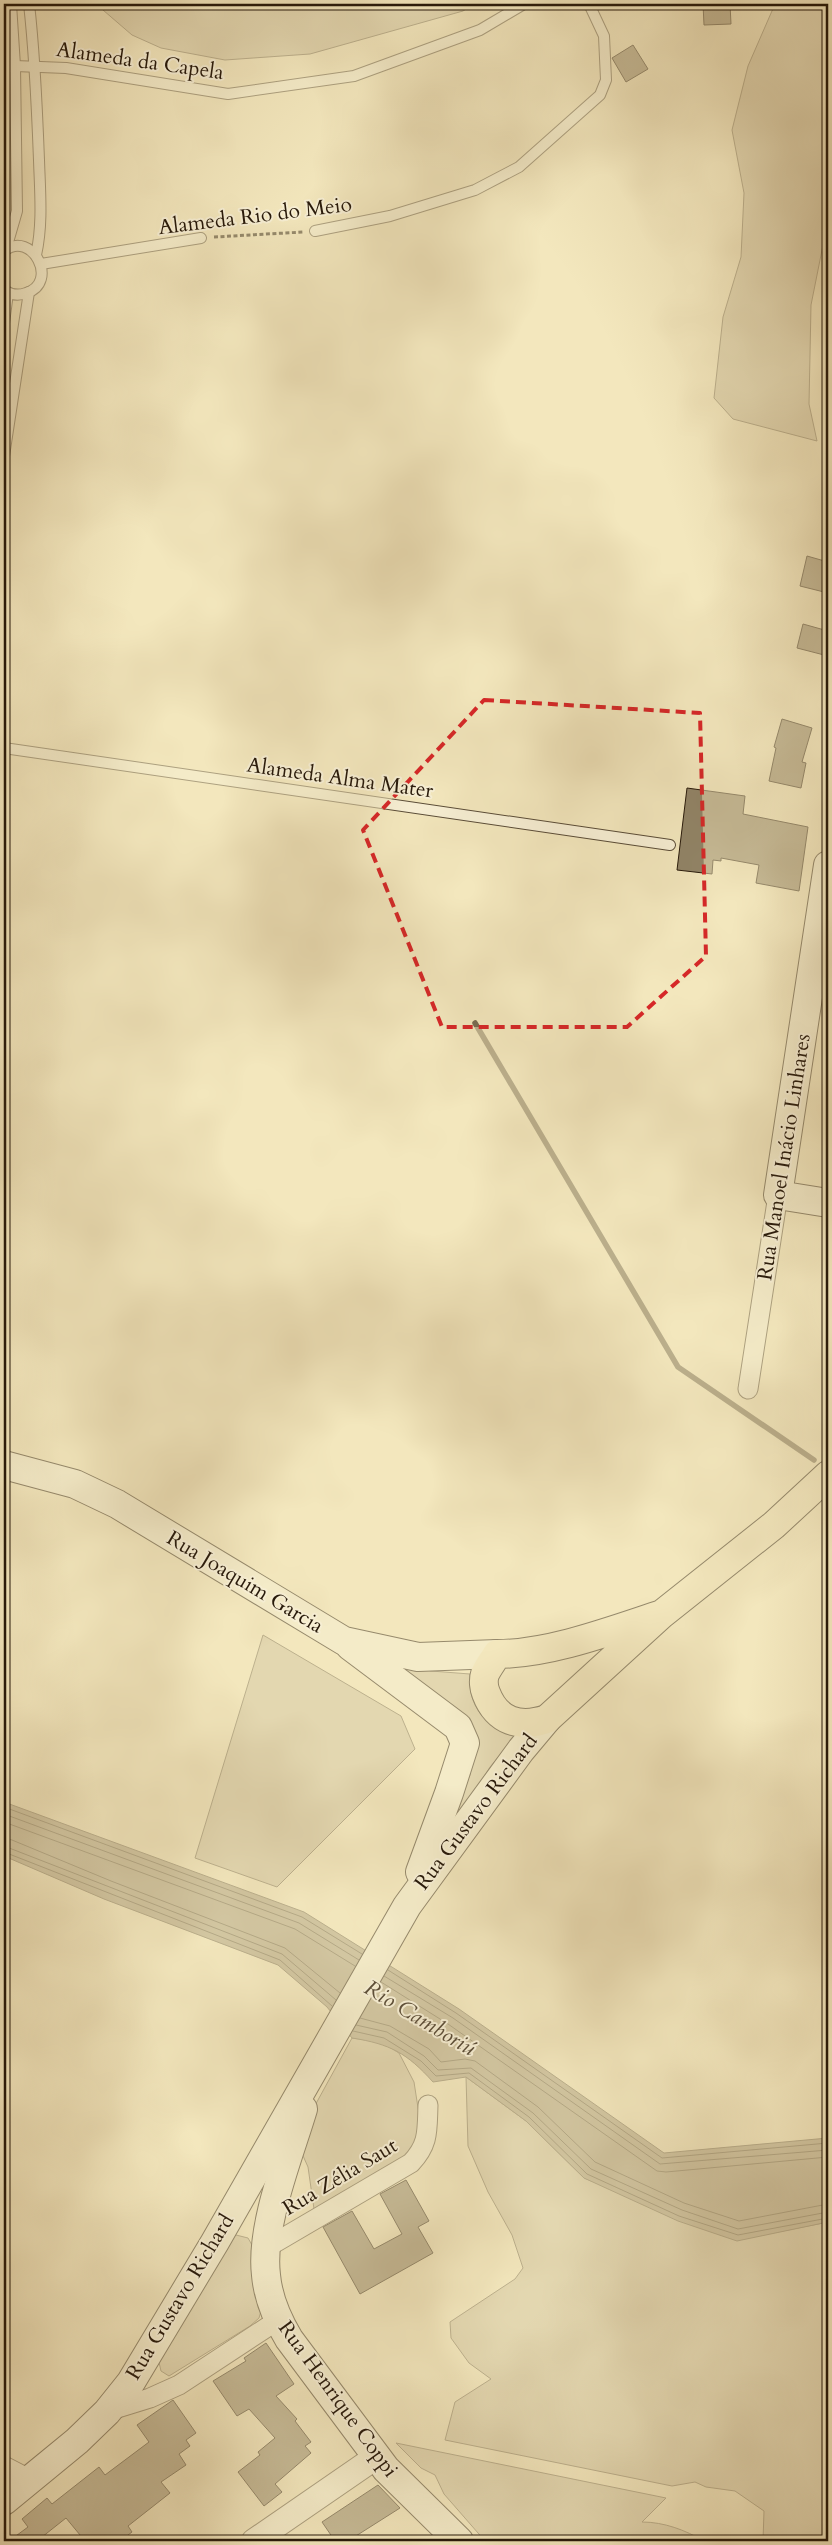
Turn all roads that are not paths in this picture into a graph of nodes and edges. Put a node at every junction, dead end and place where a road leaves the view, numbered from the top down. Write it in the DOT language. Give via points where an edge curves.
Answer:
graph roads {
  1 [pos="11,4"];
  2 [pos="29,4"];
  3 [pos="524,4"];
  4 [pos="589,4"];
  5 [pos="15,66"];
  6 [pos="36,66"];
  7 [pos="4,68"];
  8 [pos="315,231"];
  9 [pos="201,238"];
  10 [pos="5,250"];
  11 [pos="39,260"];
  12 [pos="6,292"];
  13 [pos="29,292"];
  14 [pos="4,322"];
  15 [pos="4,456"];
  16 [pos="4,748"];
  17 [pos="670,845"];
  18 [pos="828,868"];
  19 [pos="778,1195"];
  20 [pos="828,1203"];
  21 [pos="748,1389"];
  22 [pos="4,1465"];
  23 [pos="828,1475"];
  24 [pos="662,1614"];
  25 [pos="344,1641"];
  26 [pos="497,1654"];
  27 [pos="548,1719"];
  28 [pos="407,1906"];
  29 [pos="323,2053"];
  30 [pos="428,2105"];
  31 [pos="266,2241"];
  32 [pos="278,2320"];
  33 [pos="107,2412"];
  34 [pos="376,2457"];
  35 [pos="4,2466"];
  36 [pos="31,2480"];
  37 [pos="4,2501"];
  38 [pos="254,2541"];
  39 [pos="459,2541"];
  1 -- 5 [label="lane"];
  2 -- 6 [label="lane"];
  3 -- 6 [label="lane, Alameda da Capela" via="480,30 354,76 228,94"];
  4 -- 8 [label="lane, Alameda Rio do Meio" via="604,36 606,80 600,95 519,167 475,190 390,216"];
  5 -- 6 [label="lane, Alameda da Capela"];
  5 -- 7 [label="lane, Alameda da Capela"];
  5 -- 10 [label="lane" via="17,211"];
  6 -- 11 [label="lane" via="41,225"];
  9 -- 11 [label="lane, Alameda Rio do Meio"];
  10 -- 11 [label="lane" via="17,246 28,248"];
  11 -- 13 [label="lane" via="42,275 38,285"];
  12 -- 13 [label="lane" via="19,295"];
  12 -- 14 [label="lane"];
  13 -- 15 [label="lane"];
  16 -- 17 [label="lane, Alameda Alma Mater"];
  18 -- 19 [label="main road, Rua Manoel Inácio Linhares"];
  19 -- 20 [label="main road"];
  19 -- 21 [label="street, Rua Manoel Inácio Linhares"];
  22 -- 25 [label="main road, Rua Joaquim Garcia" via="75,1484 117,1504"];
  23 -- 24 [label="main road" via="774,1525"];
  24 -- 26 [label="main road" via="583,1639"];
  24 -- 27 [label="main road"];
  25 -- 26 [label="main road, Rua Joaquim Garcia" via="418,1657"];
  25 -- 28 [label="main road, Rua Gustavo Richard" via="458,1727 464,1737 450,1794"];
  26 -- 27 [label="main road" via="484,1676 484,1688 498,1713 507,1719 531,1724"];
  27 -- 28 [label="main road, Rua Gustavo Richard" via="520,1750"];
  28 -- 29 [label="main road, Rua Gustavo Richard"];
  29 -- 31 [label="main road, Rua Gustavo Richard" via="279,2188"];
  29 -- 33 [label="main road, Rua Gustavo Richard" via="139,2370"];
  30 -- 31 [label="street, Rua Zélia Saut" via="427,2136 422,2151 411,2163"];
  31 -- 32 [label="main road, Rua Henrique Coppi" via="265,2274"];
  32 -- 33 [label="street" via="179,2385"];
  32 -- 34 [label="main road, Rua Henrique Coppi"];
  33 -- 36 [label="main road, Rua Gustavo Richard"];
  34 -- 38 [label="street"];
  34 -- 39 [label="main road, Rua Henrique Coppi"];
  35 -- 36 [label="street"];
  36 -- 37 [label="main road, Rua Gustavo Richard"];
}
